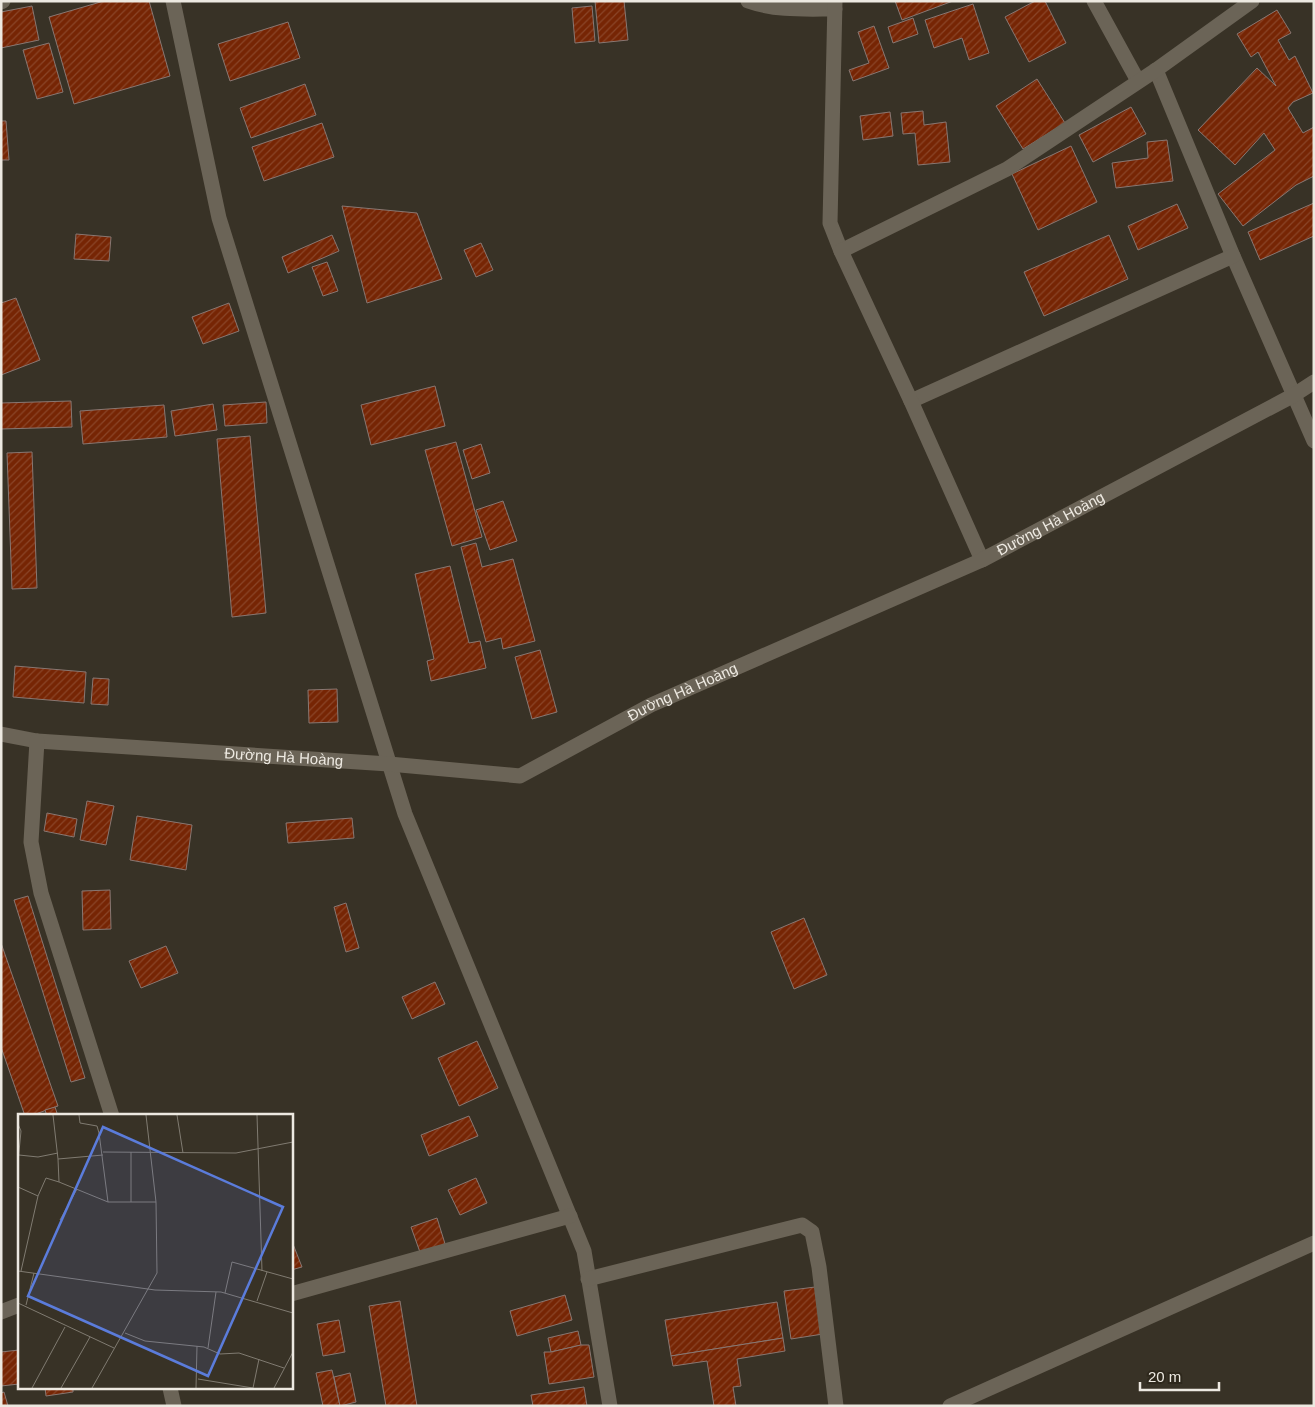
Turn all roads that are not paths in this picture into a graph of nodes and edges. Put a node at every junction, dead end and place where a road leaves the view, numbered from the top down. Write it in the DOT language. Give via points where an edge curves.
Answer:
graph roads {
  1 [pos="173,1"];
  2 [pos="748,1"];
  3 [pos="1094,1"];
  4 [pos="1252,1"];
  5 [pos="835,5"];
  6 [pos="1156,70"];
  7 [pos="1138,81"];
  8 [pos="841,251"];
  9 [pos="1233,256"];
  10 [pos="1314,382"];
  11 [pos="1294,395"];
  12 [pos="911,401"];
  13 [pos="1314,441"];
  14 [pos="982,560"];
  15 [pos="1,734"];
  16 [pos="37,741"];
  17 [pos="390,764"];
  18 [pos="111,1114"];
  19 [pos="570,1216"];
  20 [pos="1314,1243"];
  21 [pos="588,1279"];
  22 [pos="292,1294"];
  23 [pos="18,1305"];
  24 [pos="1,1312"];
  25 [pos="170,1390"];
  26 [pos="174,1406"];
  27 [pos="610,1406"];
  28 [pos="836,1406"];
  29 [pos="950,1406"];
  1 -- 17 [label="street" via="219,218"];
  2 -- 5 [label="street" via="779,8"];
  3 -- 7 [label="street"];
  4 -- 6 [label="street"];
  5 -- 8 [label="street" via="830,223"];
  6 -- 7 [label="street"];
  6 -- 9 [label="street"];
  7 -- 8 [label="street" via="1007,169"];
  8 -- 12 [label="street"];
  9 -- 11 [label="street"];
  9 -- 12 [label="street"];
  10 -- 11 [label="street, Đường Hà Hoàng"];
  11 -- 13 [label="street"];
  11 -- 14 [label="street, Đường Hà Hoàng"];
  12 -- 14 [label="street"];
  14 -- 17 [label="street, Đường Hà Hoàng" via="651,705 520,776"];
  15 -- 16 [label="street, Đường Hà Hoàng"];
  16 -- 17 [label="street, Đường Hà Hoàng"];
  16 -- 18 [label="street" via="31,842 41,893"];
  17 -- 19 [label="street" via="405,814"];
  19 -- 21 [label="street" via="584,1251"];
  19 -- 22 [label="street"];
  20 -- 29 [label="street"];
  21 -- 27 [label="street"];
  21 -- 28 [label="street" via="802,1225 812,1232 819,1267"];
  23 -- 24 [label="street"];
  25 -- 26 [label="street"];
}
